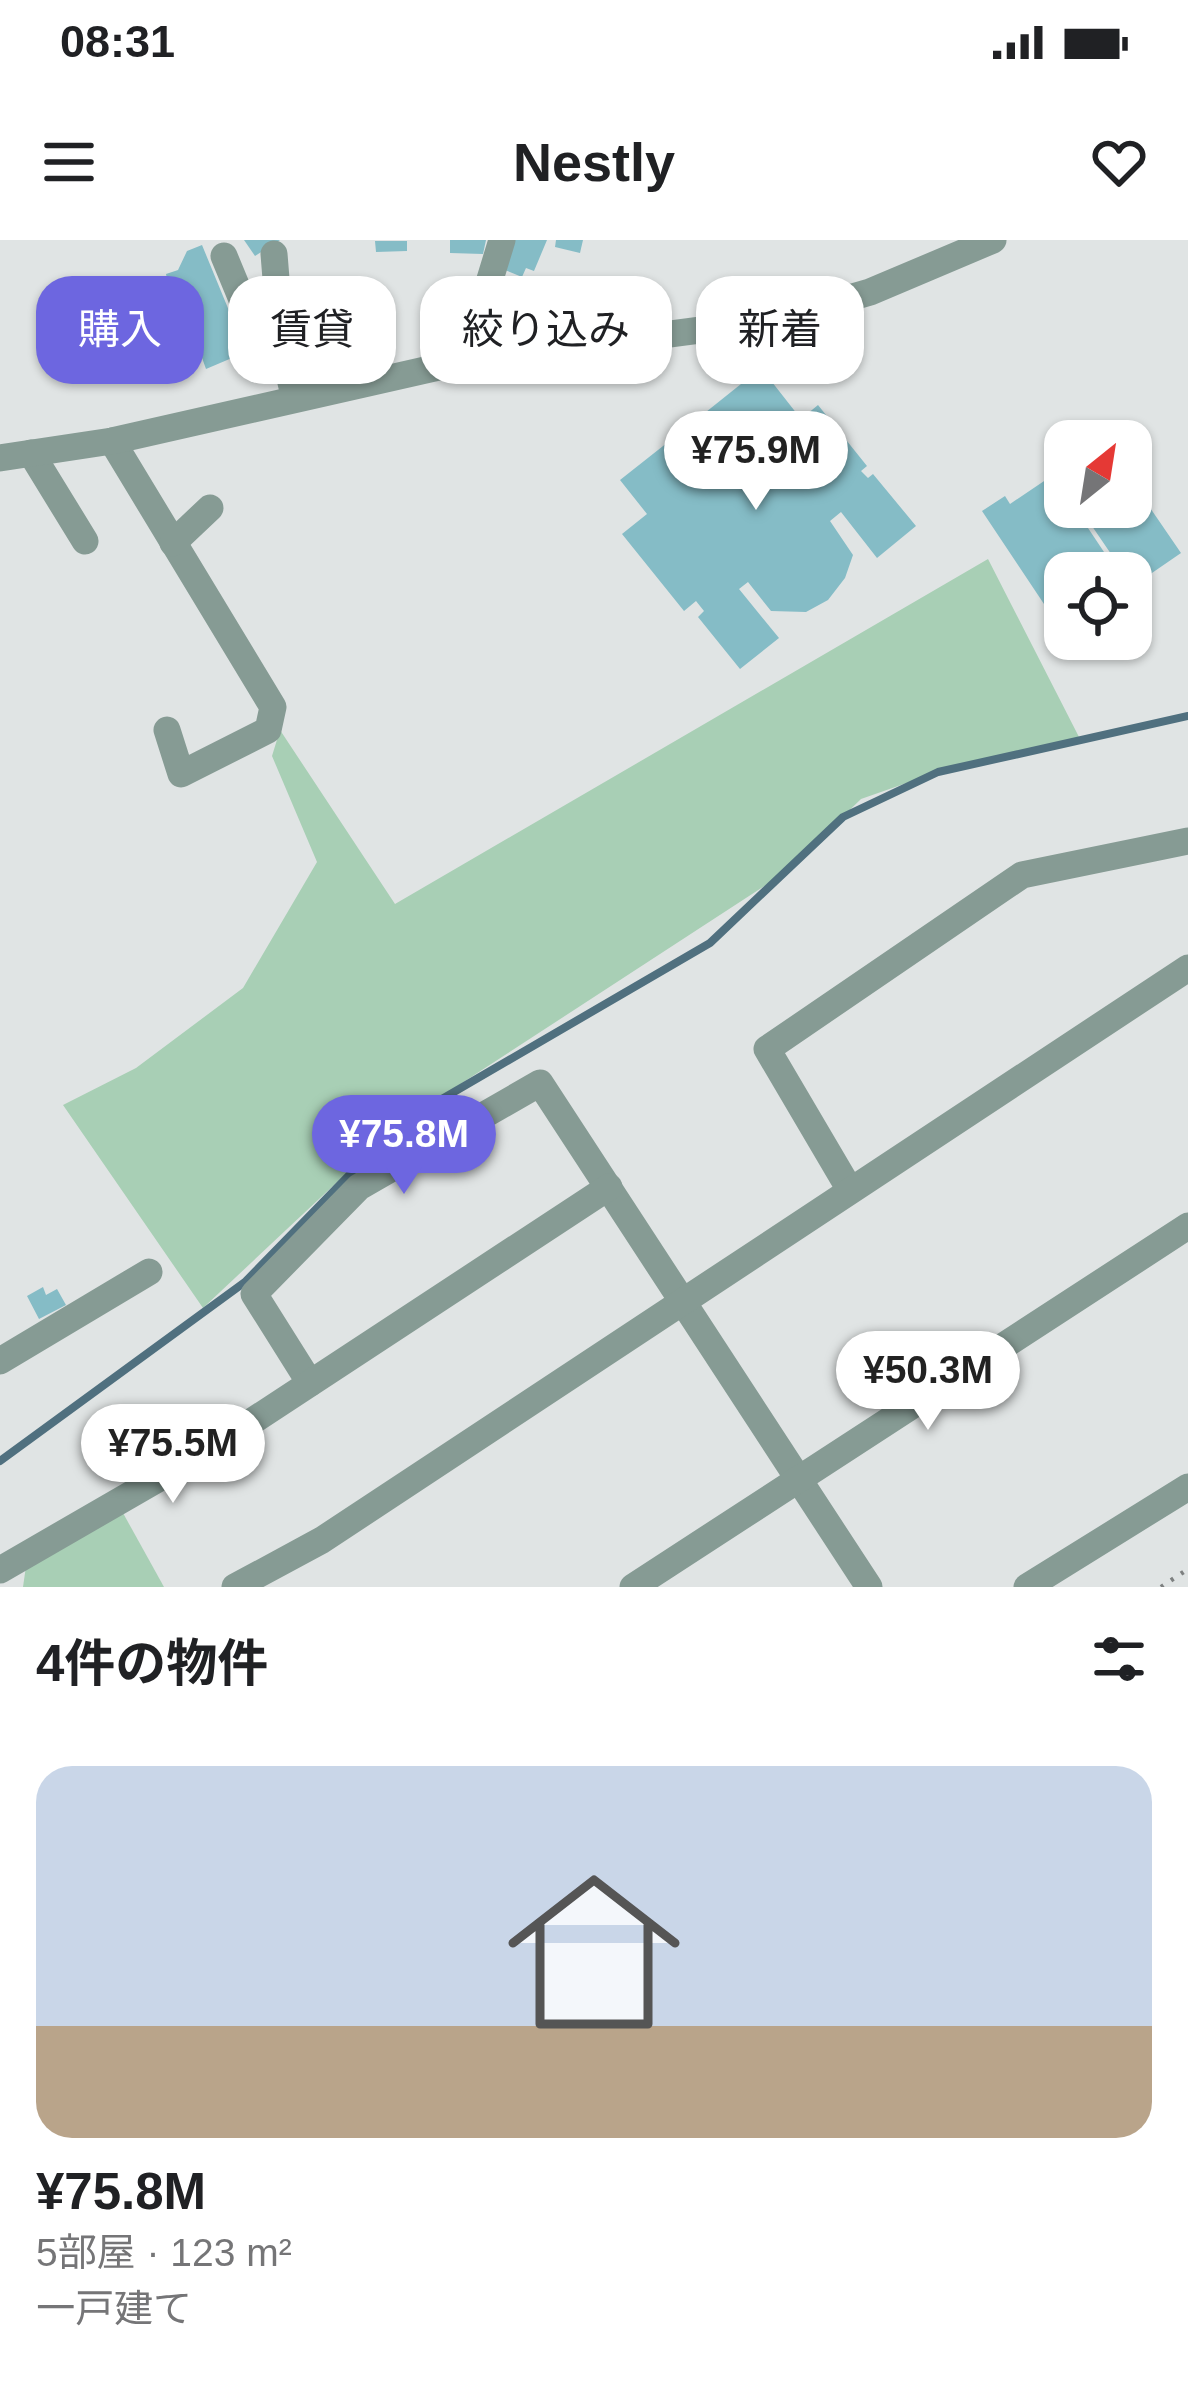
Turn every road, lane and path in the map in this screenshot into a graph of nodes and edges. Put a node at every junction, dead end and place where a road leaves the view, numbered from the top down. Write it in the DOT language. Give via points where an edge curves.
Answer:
graph roads {
  1 [pos="502,240"];
  2 [pos="993,240"];
  3 [pos="274,254"];
  4 [pos="224,256"];
  5 [pos="232,276"];
  6 [pos="276,276"];
  7 [pos="491,276"];
  8 [pos="672,336"];
  9 [pos="420,370"];
  10 [pos="291,384"];
  11 [pos="294,395"];
  12 [pos="112,441"];
  13 [pos="31,454"];
  14 [pos="0,458"];
  15 [pos="210,508"];
  16 [pos="85,542"];
  17 [pos="173,543"];
  18 [pos="167,730"];
  19 [pos="1188,841"];
  20 [pos="1188,968"];
  21 [pos="609,1187"];
  22 [pos="850,1190"];
  23 [pos="1188,1226"];
  24 [pos="149,1272"];
  25 [pos="682,1302"];
  26 [pos="0,1361"];
  27 [pos="310,1383"];
  28 [pos="796,1481"];
  29 [pos="1188,1487"];
  30 [pos="1188,1569"];
  31 [pos="0,1571"];
  32 [pos="7,1587"];
  33 [pos="235,1587"];
  34 [pos="634,1587"];
  35 [pos="869,1587"];
  36 [pos="1027,1587"];
  37 [pos="1161,1587"];
  1 -- 7 [label="street"];
  2 -- 8 [label="street" via="819,310"];
  3 -- 6 [label="street"];
  4 -- 5 [label="street"];
  9 -- 11 [label="street"];
  10 -- 11 [label="street"];
  11 -- 12 [label="street"];
  12 -- 13 [label="street"];
  12 -- 17 [label="street"];
  13 -- 14 [label="street"];
  13 -- 16 [label="street"];
  15 -- 17 [label="street"];
  17 -- 18 [label="street" via="273,706 268,730 181,774"];
  19 -- 22 [label="street" via="1022,875 767,1049"];
  20 -- 22 [label="street"];
  21 -- 25 [label="street"];
  21 -- 27 [label="street"];
  21 -- 27 [label="street" via="540,1083 359,1186 254,1294"];
  22 -- 25 [label="street"];
  23 -- 28 [label="street"];
  24 -- 26 [label="street"];
  25 -- 28 [label="street"];
  25 -- 33 [label="street" via="322,1540"];
  27 -- 31 [label="street"];
  28 -- 34 [label="street"];
  28 -- 35 [label="street"];
  29 -- 36 [label="street"];
  30 -- 37 [label="path"];
  31 -- 32 [label="street"];
}
